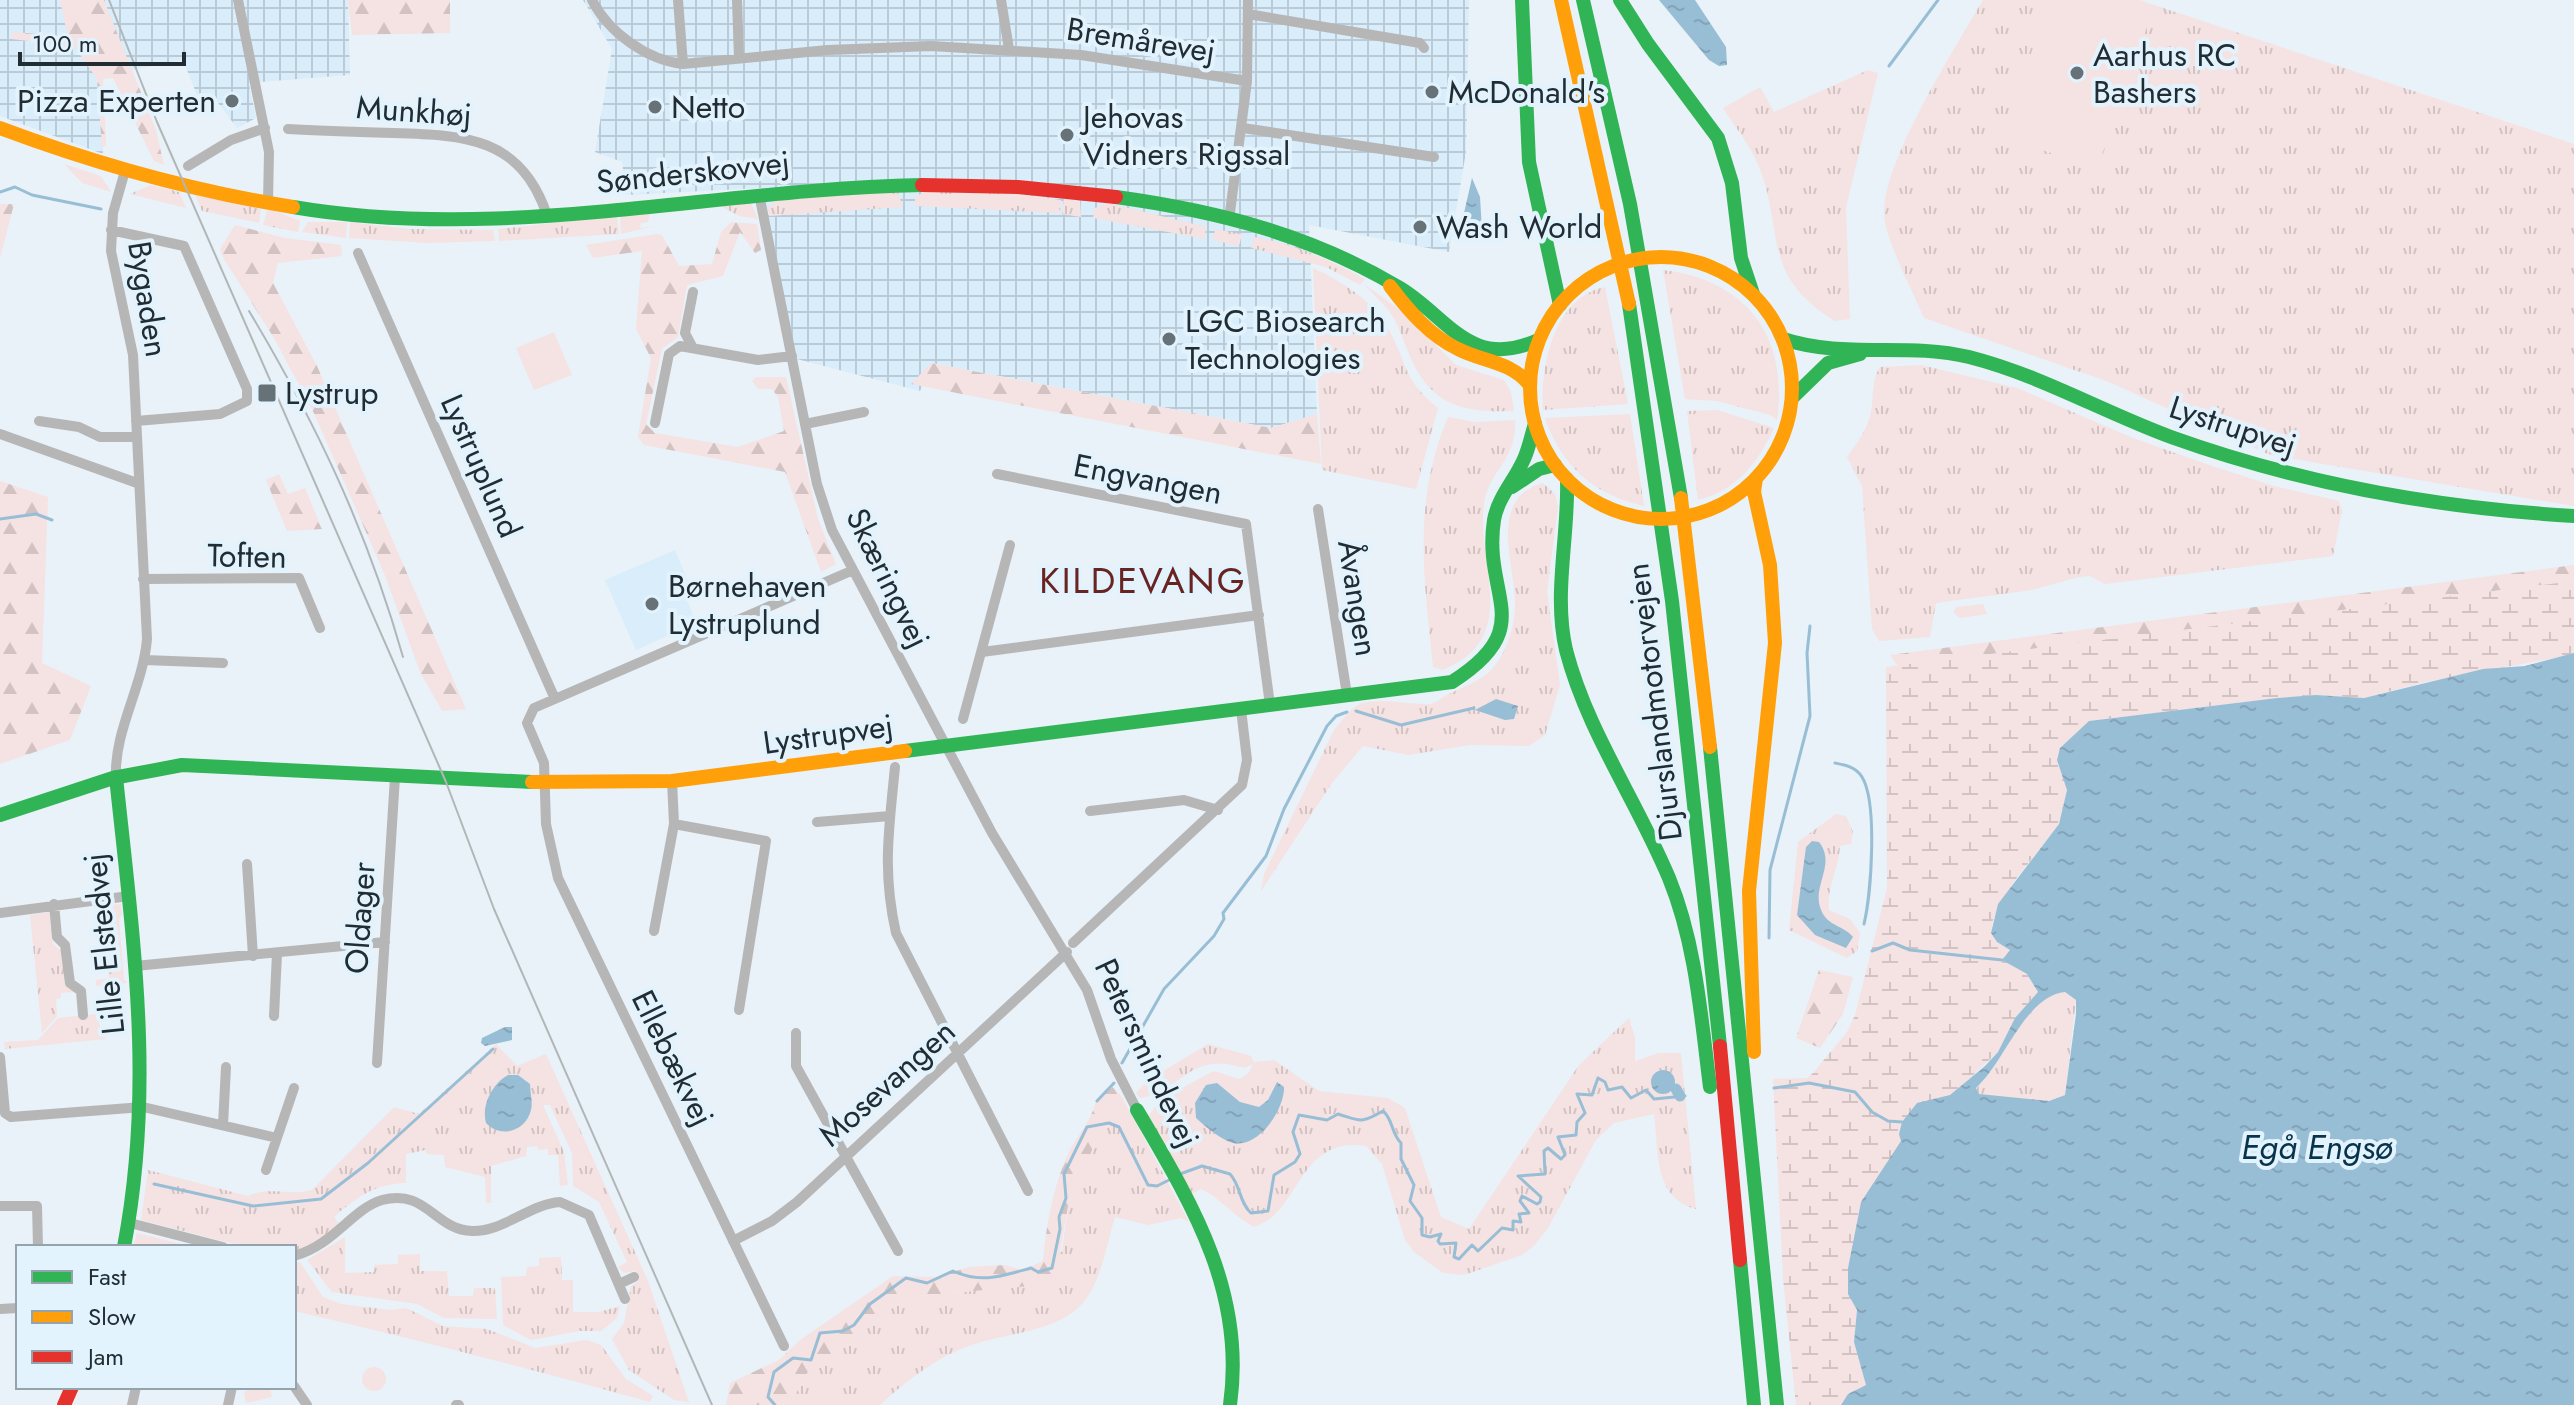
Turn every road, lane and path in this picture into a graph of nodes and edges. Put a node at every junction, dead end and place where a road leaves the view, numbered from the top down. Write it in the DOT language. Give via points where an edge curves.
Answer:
graph roads {
  1 [pos="238,0"];
  2 [pos="592,0"];
  3 [pos="678,0"];
  4 [pos="737,0"];
  5 [pos="1001,0"];
  6 [pos="1248,0"];
  7 [pos="1522,0"];
  8 [pos="1561,0"];
  9 [pos="1583,0"];
  10 [pos="1620,0"];
  11 [pos="1248,14"];
  12 [pos="1424,48"];
  13 [pos="1009,49"];
  14 [pos="739,58"];
  15 [pos="683,64"];
  16 [pos="1247,81"];
  17 [pos="0,128"];
  18 [pos="265,128"];
  19 [pos="1243,128"];
  20 [pos="288,129"];
  21 [pos="1434,157"];
  22 [pos="188,166"];
  23 [pos="125,171"];
  24 [pos="759,194"];
  25 [pos="268,202"];
  26 [pos="547,215"];
  27 [pos="1229,220"];
  28 [pos="111,230"];
  29 [pos="358,253"];
  30 [pos="1388,283"];
  31 [pos="693,292"];
  32 [pos="1753,294"];
  33 [pos="1560,305"];
  34 [pos="1783,339"];
  35 [pos="1538,340"];
  36 [pos="693,348"];
  37 [pos="1887,349"];
  38 [pos="792,356"];
  39 [pos="1529,384"];
  40 [pos="1792,398"];
  41 [pos="864,412"];
  42 [pos="39,421"];
  43 [pos="136,421"];
  44 [pos="655,423"];
  45 [pos="805,424"];
  46 [pos="1535,424"];
  47 [pos="0,434"];
  48 [pos="136,437"];
  49 [pos="1555,465"];
  50 [pos="997,474"];
  51 [pos="1756,478"];
  52 [pos="1567,479"];
  53 [pos="137,483"];
  54 [pos="1505,492"];
  55 [pos="1318,509"];
  56 [pos="2574,516"];
  57 [pos="1010,545"];
  58 [pos="851,571"];
  59 [pos="143,579"];
  60 [pos="1259,615"];
  61 [pos="320,628"];
  62 [pos="982,652"];
  63 [pos="145,660"];
  64 [pos="223,663"];
  65 [pos="1347,695"];
  66 [pos="555,699"];
  67 [pos="1270,705"];
  68 [pos="1241,709"];
  69 [pos="963,719"];
  70 [pos="946,747"];
  71 [pos="895,767"];
  72 [pos="116,777"];
  73 [pos="395,777"];
  74 [pos="672,781"];
  75 [pos="546,784"];
  76 [pos="1218,810"];
  77 [pos="1090,811"];
  78 [pos="0,815"];
  79 [pos="890,816"];
  80 [pos="817,822"];
  81 [pos="674,824"];
  82 [pos="247,864"];
  83 [pos="129,896"];
  84 [pos="54,904"];
  85 [pos="0,913"];
  86 [pos="654,931"];
  87 [pos="385,942"];
  88 [pos="1070,948"];
  89 [pos="277,954"];
  90 [pos="253,956"];
  91 [pos="135,966"];
  92 [pos="739,1010"];
  93 [pos="83,1015"];
  94 [pos="274,1016"];
  95 [pos="796,1033"];
  96 [pos="0,1057"];
  97 [pos="956,1057"];
  98 [pos="377,1063"];
  99 [pos="226,1067"];
  100 [pos="294,1088"];
  101 [pos="143,1107"];
  102 [pos="1137,1110"];
  103 [pos="223,1125"];
  104 [pos="277,1138"];
  105 [pos="844,1156"];
  106 [pos="266,1170"];
  107 [pos="1028,1191"];
  108 [pos="0,1206"];
  109 [pos="130,1223"];
  110 [pos="733,1241"];
  111 [pos="38,1245"];
  112 [pos="124,1245"];
  113 [pos="215,1245"];
  114 [pos="898,1251"];
  115 [pos="296,1255"];
  116 [pos="634,1277"];
  117 [pos="619,1284"];
  118 [pos="1765,1292"];
  119 [pos="625,1299"];
  120 [pos="784,1346"];
  121 [pos="1230,1405"];
  122 [pos="1752,1405"];
  123 [pos="1777,1405"];
  1 -- 18 [label="street"];
  2 -- 15 [label="street" via="643,52 662,62"];
  3 -- 15 [label="street"];
  4 -- 14 [label="street"];
  5 -- 13 [label="street"];
  6 -- 11 [label="street"];
  7 -- 33 [label="main road" via="1525,129"];
  8 -- 122 [label="main road, Djurslandmotorvejen" via="1631,316 1656,480 1692,783"];
  9 -- 118 [label="main road, Djurslandmotorvejen" via="1633,219 1676,461 1698,627"];
  10 -- 32 [label="main road" via="1722,144 1737,198 1739,268"];
  11 -- 12 [label="street, Bremårevej" via="1420,43"];
  11 -- 16 [label="street"];
  13 -- 14 [label="street, Bremårevej" via="918,46"];
  13 -- 16 [label="street, Bremårevej"];
  14 -- 15 [label="street, Bremårevej"];
  16 -- 19 [label="street"];
  17 -- 23 [label="main road, Sønderskovvej"];
  18 -- 22 [label="street" via="231,140"];
  18 -- 25 [label="street"];
  19 -- 21 [label="street"];
  19 -- 27 [label="street"];
  20 -- 26 [label="street, Munkhøj" via="452,135 484,142 524,170 539,190"];
  23 -- 25 [label="main road, Sønderskovvej"];
  23 -- 28 [label="street, Bygaden"];
  24 -- 26 [label="main road, Sønderskovvej"];
  24 -- 27 [label="main road, Sønderskovvej" via="908,183 1003,186 1103,196"];
  24 -- 38 [label="street, Skæringvej"];
  25 -- 26 [label="main road, Sønderskovvej" via="420,221"];
  27 -- 30 [label="main road, Sønderskovvej" via="1319,245"];
  28 -- 43 [label="street, Bygaden" via="131,343"];
  28 -- 43 [label="street" via="184,246 247,389 247,401 220,414"];
  29 -- 66 [label="street, Lystruplund"];
  30 -- 35 [label="main road, Sønderskovvej" via="1410,295 1442,325 1480,346 1514,350"];
  30 -- 39 [label="main road, Sønderskovvej" via="1445,341 1470,355 1513,367"];
  31 -- 36 [label="street" via="685,333"];
  32 -- 33 [label="main road" via="1721,272 1685,259 1638,260 1581,284"];
  32 -- 34 [label="main road"];
  33 -- 35 [label="main road"];
  34 -- 37 [label="main road, Lystrupvej" via="1812,348"];
  34 -- 40 [label="main road"];
  35 -- 39 [label="main road"];
  36 -- 38 [label="street" via="758,360"];
  36 -- 44 [label="street" via="680,346 669,354"];
  37 -- 40 [label="main road, Lystrupvej" via="1828,363"];
  37 -- 56 [label="main road, Lystrupvej" via="1947,353 2007,367 2169,436 2323,483 2442,505"];
  38 -- 45 [label="street, Skæringvej"];
  39 -- 46 [label="main road"];
  40 -- 51 [label="main road" via="1781,441"];
  41 -- 45 [label="street"];
  42 -- 48 [label="street" via="79,427 100,437"];
  43 -- 48 [label="street, Bygaden"];
  45 -- 58 [label="street, Skæringvej" via="817,484"];
  46 -- 49 [label="main road"];
  46 -- 54 [label="main road, Lystrupvej" via="1524,459"];
  47 -- 53 [label="street"];
  48 -- 53 [label="street, Bygaden"];
  49 -- 52 [label="main road"];
  49 -- 54 [label="main road" via="1539,469"];
  50 -- 60 [label="street, Engvangen" via="1246,524"];
  51 -- 52 [label="main road" via="1725,502 1664,518 1618,512"];
  51 -- 118 [label="main road" via="1775,643 1752,845 1748,937"];
  52 -- 122 [label="main road" via="1569,519 1561,586 1565,644 1587,714 1671,882 1691,951"];
  53 -- 59 [label="street, Bygaden"];
  54 -- 65 [label="main road, Lystrupvej" via="1493,522 1504,619 1490,652 1452,682"];
  55 -- 65 [label="street, Åvangen"];
  57 -- 62 [label="street"];
  58 -- 66 [label="street"];
  58 -- 70 [label="street, Skæringvej"];
  59 -- 61 [label="street, Toften" via="299,578"];
  59 -- 63 [label="street, Bygaden"];
  60 -- 62 [label="street"];
  60 -- 67 [label="street, Engvangen"];
  62 -- 69 [label="street"];
  63 -- 64 [label="street"];
  63 -- 72 [label="street, Bygaden" via="117,749"];
  65 -- 67 [label="main road, Lystrupvej"];
  66 -- 75 [label="street" via="534,708 527,723 544,763"];
  67 -- 68 [label="main road, Lystrupvej"];
  68 -- 70 [label="main road, Lystrupvej"];
  68 -- 76 [label="street, Mosevangen" via="1247,771 1242,785"];
  70 -- 74 [label="main road, Lystrupvej"];
  70 -- 88 [label="street, Petersmindevej" via="992,833"];
  71 -- 79 [label="street"];
  72 -- 73 [label="main road, Lystrupvej" via="182,765"];
  72 -- 78 [label="main road, Lystrupvej"];
  72 -- 83 [label="main road, Lille Elstedvej"];
  73 -- 75 [label="main road, Lystrupvej"];
  73 -- 87 [label="street, Oldager"];
  74 -- 75 [label="main road, Lystrupvej"];
  74 -- 81 [label="street"];
  75 -- 110 [label="street, Ellebækvej" via="546,824 558,878"];
  76 -- 77 [label="street" via="1184,800"];
  76 -- 88 [label="street, Mosevangen"];
  79 -- 80 [label="street"];
  79 -- 97 [label="street" via="885,860 896,933"];
  81 -- 86 [label="street"];
  81 -- 92 [label="street" via="766,841"];
  82 -- 90 [label="street"];
  83 -- 84 [label="street"];
  83 -- 91 [label="main road, Lille Elstedvej"];
  84 -- 85 [label="street"];
  84 -- 93 [label="street" via="57,937 65,945 70,983 81,991"];
  87 -- 89 [label="street"];
  87 -- 98 [label="street, Oldager"];
  88 -- 97 [label="street, Mosevangen"];
  88 -- 102 [label="street, Petersmindevej" via="1111,1059"];
  89 -- 90 [label="street"];
  89 -- 94 [label="street"];
  90 -- 91 [label="street"];
  91 -- 101 [label="main road, Lille Elstedvej"];
  95 -- 105 [label="street" via="796,1066"];
  96 -- 101 [label="street" via="5,1113 11,1117"];
  97 -- 105 [label="street, Mosevangen"];
  97 -- 107 [label="street"];
  99 -- 103 [label="street"];
  100 -- 104 [label="street"];
  101 -- 103 [label="street"];
  101 -- 109 [label="main road, Lille Elstedvej"];
  102 -- 121 [label="main road, Petersmindevej" via="1184,1195 1229,1299 1238,1365"];
  103 -- 104 [label="street"];
  104 -- 106 [label="street"];
  105 -- 110 [label="street, Mosevangen" via="772,1221"];
  105 -- 114 [label="street"];
  108 -- 111 [label="street" via="37,1206"];
  109 -- 112 [label="main road, Lille Elstedvej"];
  109 -- 113 [label="street"];
  110 -- 120 [label="street, Ellebækvej"];
  115 -- 117 [label="street" via="315,1250 386,1199 414,1200 444,1222 469,1231 560,1202 589,1215"];
  116 -- 117 [label="street"];
  117 -- 119 [label="street"];
  118 -- 123 [label="main road, Djurslandmotorvejen"];
}
